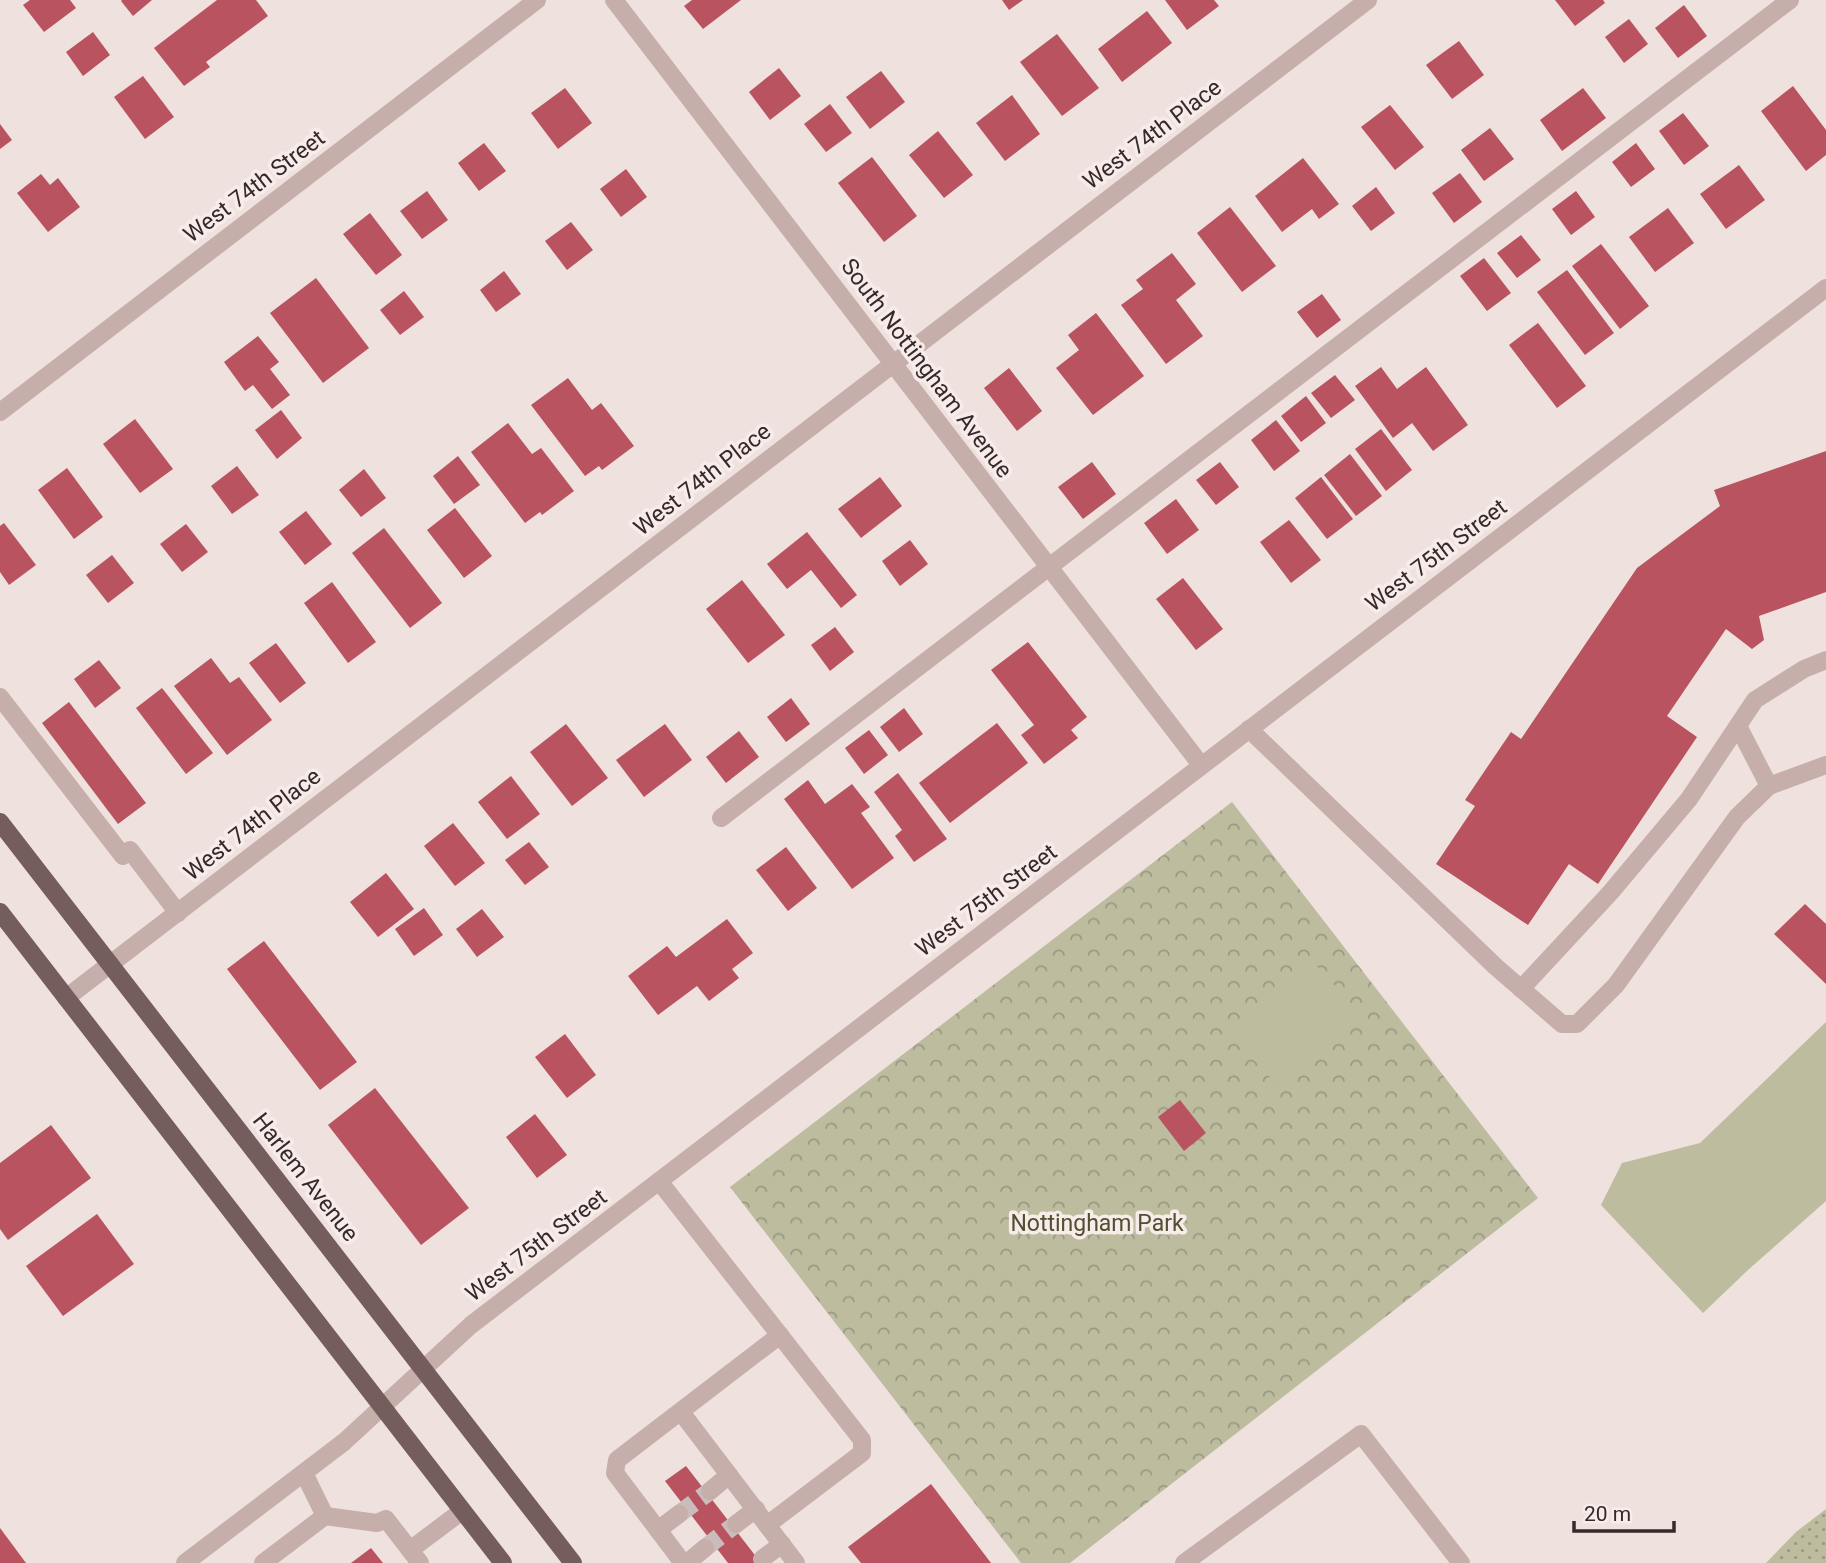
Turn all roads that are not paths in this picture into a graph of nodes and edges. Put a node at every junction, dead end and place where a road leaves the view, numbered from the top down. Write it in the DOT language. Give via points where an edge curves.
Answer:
graph roads {
  1 [pos="537,0"];
  2 [pos="614,0"];
  3 [pos="1368,0"];
  4 [pos="1790,0"];
  5 [pos="1826,288"];
  6 [pos="893,363"];
  7 [pos="0,412"];
  8 [pos="1049,568"];
  9 [pos="1826,660"];
  10 [pos="0,697"];
  11 [pos="1738,726"];
  12 [pos="1249,729"];
  13 [pos="1201,765"];
  14 [pos="1826,765"];
  15 [pos="1769,786"];
  16 [pos="721,818"];
  17 [pos="0,822"];
  18 [pos="0,912"];
  19 [pos="178,913"];
  20 [pos="110,964"];
  21 [pos="1521,989"];
  22 [pos="66,998"];
  23 [pos="659,1181"];
  24 [pos="780,1335"];
  25 [pos="423,1369"];
  26 [pos="382,1407"];
  27 [pos="681,1412"];
  28 [pos="304,1473"];
  29 [pos="729,1475"];
  30 [pos="710,1491"];
  31 [pos="755,1509"];
  32 [pos="462,1511"];
  33 [pos="679,1514"];
  34 [pos="325,1516"];
  35 [pos="736,1524"];
  36 [pos="768,1525"];
  37 [pos="658,1530"];
  38 [pos="782,1544"];
  39 [pos="705,1548"];
  40 [pos="415,1556"];
  41 [pos="762,1559"];
  42 [pos="185,1563"];
  43 [pos="263,1563"];
  44 [pos="503,1563"];
  45 [pos="573,1563"];
  46 [pos="685,1563"];
  47 [pos="796,1563"];
  48 [pos="1184,1563"];
  49 [pos="1461,1563"];
  1 -- 7 [label="street, West 74th Street"];
  2 -- 6 [label="street, South Nottingham Avenue"];
  3 -- 6 [label="street, West 74th Place"];
  4 -- 8 [label="street"];
  5 -- 12 [label="street, West 75th Street"];
  6 -- 8 [label="street, South Nottingham Avenue"];
  6 -- 19 [label="street, West 74th Place"];
  8 -- 13 [label="street, South Nottingham Avenue"];
  8 -- 16 [label="street"];
  9 -- 11 [label="street" via="1755,700"];
  10 -- 19 [label="street" via="123,856 130,850"];
  11 -- 15 [label="street"];
  11 -- 21 [label="street" via="1689,799"];
  12 -- 13 [label="street, West 75th Street"];
  12 -- 21 [label="street"];
  13 -- 23 [label="street, West 75th Street"];
  14 -- 15 [label="street"];
  15 -- 21 [label="street" via="1737,817 1616,985 1577,1024 1562,1024"];
  17 -- 20 [label="main road, Harlem Avenue"];
  18 -- 22 [label="main road"];
  19 -- 20 [label="street, West 74th Place"];
  20 -- 22 [label="street, West 74th Place"];
  20 -- 25 [label="main road, Harlem Avenue"];
  22 -- 26 [label="main road"];
  23 -- 24 [label="street"];
  23 -- 25 [label="street, West 75th Street" via="471,1325"];
  24 -- 27 [label="street"];
  24 -- 36 [label="street" via="862,1440 862,1453"];
  25 -- 26 [label="street, West 75th Street"];
  25 -- 45 [label="main road, Harlem Avenue"];
  26 -- 28 [label="street, West 75th Street"];
  26 -- 32 [label="main road"];
  27 -- 29 [label="street"];
  27 -- 37 [label="street" via="617,1460 615,1473"];
  28 -- 34 [label="street"];
  28 -- 42 [label="street, West 75th Street"];
  29 -- 30 [label="street"];
  29 -- 31 [label="street"];
  31 -- 35 [label="street"];
  31 -- 36 [label="street"];
  32 -- 40 [label="street"];
  32 -- 44 [label="main road"];
  33 -- 37 [label="street"];
  34 -- 40 [label="street" via="386,1519"];
  34 -- 43 [label="street"];
  36 -- 38 [label="street"];
  37 -- 46 [label="street"];
  38 -- 41 [label="street"];
  38 -- 47 [label="street"];
  39 -- 46 [label="street"];
  48 -- 49 [label="street" via="1361,1434"];
}
